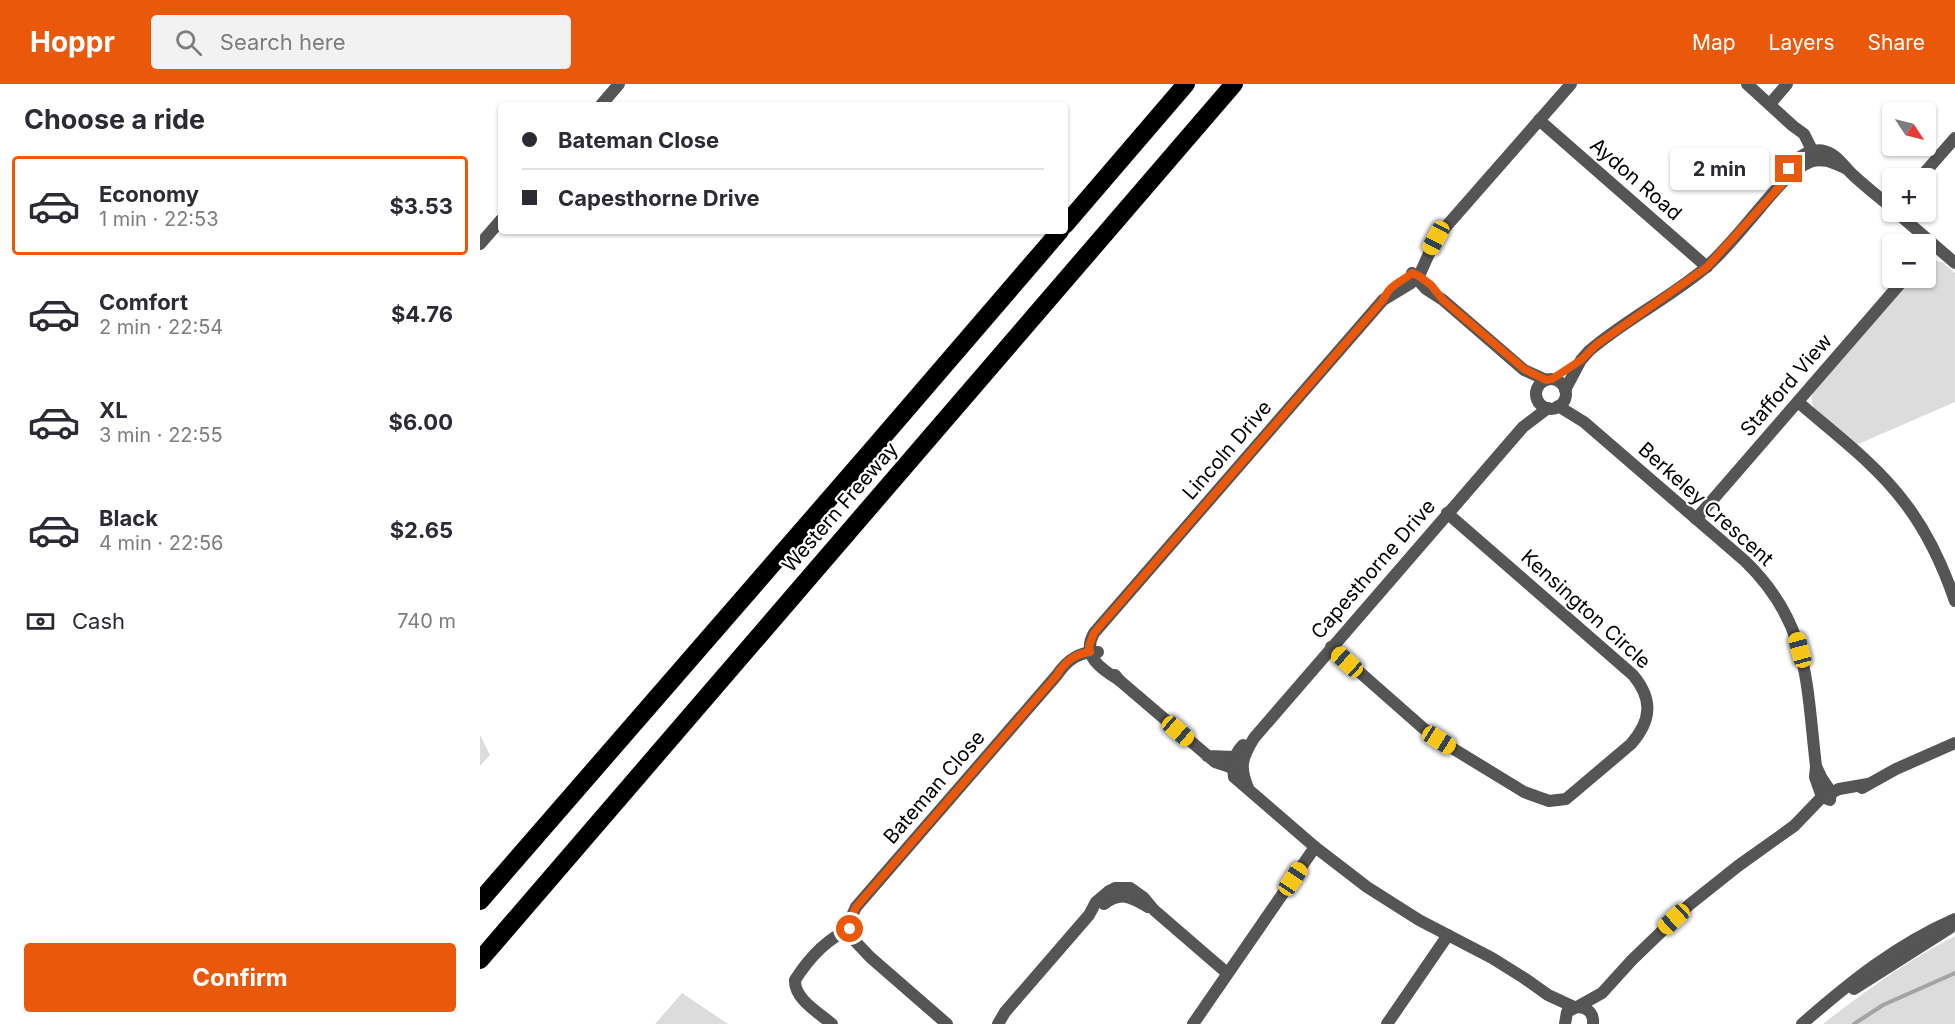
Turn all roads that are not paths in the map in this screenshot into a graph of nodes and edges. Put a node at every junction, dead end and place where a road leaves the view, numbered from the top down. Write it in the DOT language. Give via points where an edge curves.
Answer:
graph roads {
  1 [pos="619,84"];
  2 [pos="1186,84"];
  3 [pos="1234,84"];
  4 [pos="1571,84"];
  5 [pos="1747,84"];
  6 [pos="1787,84"];
  7 [pos="604,102"];
  8 [pos="1770,104"];
  9 [pos="1539,120"];
  10 [pos="1955,138"];
  11 [pos="1810,155"];
  12 [pos="1929,168"];
  13 [pos="1882,200"];
  14 [pos="1068,222"];
  15 [pos="1905,222"];
  16 [pos="498,223"];
  17 [pos="1057,234"];
  18 [pos="1916,234"];
  19 [pos="480,244"];
  20 [pos="1936,252"];
  21 [pos="1955,263"];
  22 [pos="1707,267"];
  23 [pos="1415,276"];
  24 [pos="1896,288"];
  25 [pos="1581,360"];
  26 [pos="1524,369"];
  27 [pos="1549,379"];
  28 [pos="1537,396"];
  29 [pos="1559,400"];
  30 [pos="1798,402"];
  31 [pos="1523,427"];
  32 [pos="1447,513"];
  33 [pos="1696,519"];
  34 [pos="1955,602"];
  35 [pos="1331,648"];
  36 [pos="1093,654"];
  37 [pos="1955,743"];
  38 [pos="1237,763"];
  39 [pos="1828,797"];
  40 [pos="1315,847"];
  41 [pos="480,901"];
  42 [pos="1955,919"];
  43 [pos="1955,924"];
  44 [pos="850,929"];
  45 [pos="1448,935"];
  46 [pos="480,960"];
  47 [pos="1227,973"];
  48 [pos="1602,993"];
  49 [pos="1548,995"];
  50 [pos="1576,1007"];
  51 [pos="1819,1009"];
  52 [pos="1005,1012"];
  53 [pos="1594,1021"];
  54 [pos="1565,1022"];
  55 [pos="832,1024"];
  56 [pos="947,1024"];
  57 [pos="990,1024"];
  58 [pos="998,1024"];
  59 [pos="1193,1024"];
  60 [pos="1387,1024"];
  61 [pos="1802,1024"];
  1 -- 7 [label="street"];
  2 -- 14 [label="highway"];
  3 -- 46 [label="highway, Western Freeway"];
  4 -- 9 [label="street"];
  5 -- 8 [label="street"];
  6 -- 8 [label="street"];
  8 -- 11 [label="street" via="1793,126"];
  9 -- 22 [label="street, Aydon Road"];
  9 -- 23 [label="street" via="1421,253"];
  10 -- 12 [label="street"];
  11 -- 13 [label="street" via="1845,168"];
  11 -- 22 [label="street, Capesthorne Drive"];
  15 -- 18 [label="street"];
  16 -- 19 [label="street"];
  17 -- 41 [label="highway, Western Freeway"];
  20 -- 21 [label="street"];
  22 -- 25 [label="street, Capesthorne Drive" via="1596,345"];
  23 -- 26 [label="street" via="1431,285 1443,300"];
  23 -- 36 [label="street, Lincoln Drive" via="1390,287 1383,300 1101,625"];
  24 -- 30 [label="street, Stafford View"];
  25 -- 27 [label="street, Capesthorne Drive"];
  25 -- 29 [label="street, Capesthorne Drive"];
  26 -- 27 [label="street"];
  26 -- 28 [label="street"];
  27 -- 28 [label="street" via="1539,385"];
  27 -- 29 [label="street" via="1561,382"];
  28 -- 29 [label="street" via="1544,406"];
  28 -- 31 [label="street, Capesthorne Drive"];
  29 -- 31 [label="street, Capesthorne Drive"];
  29 -- 33 [label="street, Berkeley Crescent"];
  30 -- 33 [label="street, Stafford View"];
  30 -- 34 [label="street" via="1884,478 1905,502 1940,560"];
  31 -- 32 [label="street, Capesthorne Drive"];
  32 -- 35 [label="street, Capesthorne Drive"];
  32 -- 35 [label="street, Kensington Circle" via="1643,687 1648,711 1636,738 1566,799 1541,799 1431,734"];
  33 -- 39 [label="street, Berkeley Crescent" via="1760,575 1788,616 1805,672 1816,766"];
  35 -- 38 [label="street, Capesthorne Drive"];
  36 -- 38 [label="street" via="1207,756"];
  36 -- 44 [label="street, Bateman Close" via="1057,675 856,907"];
  37 -- 39 [label="street" via="1868,784"];
  38 -- 40 [label="street" via="1248,789"];
  39 -- 48 [label="street" via="1807,821 1794,826 1689,905"];
  40 -- 45 [label="street" via="1394,905"];
  40 -- 47 [label="street"];
  42 -- 51 [label="street" via="1904,945"];
  43 -- 51 [label="street"];
  44 -- 55 [label="street" via="824,944 795,980 804,1000"];
  44 -- 56 [label="street" via="859,946"];
  45 -- 49 [label="street" via="1501,963"];
  45 -- 60 [label="street"];
  47 -- 52 [label="street" via="1154,910 1120,896 1089,915"];
  47 -- 59 [label="street"];
  48 -- 50 [label="street"];
  48 -- 53 [label="street"];
  49 -- 50 [label="street"];
  49 -- 54 [label="street"];
  50 -- 53 [label="street" via="1586,1009"];
  50 -- 54 [label="street" via="1567,1012"];
  51 -- 61 [label="street"];
  52 -- 57 [label="street"];
  52 -- 58 [label="street"];
}
